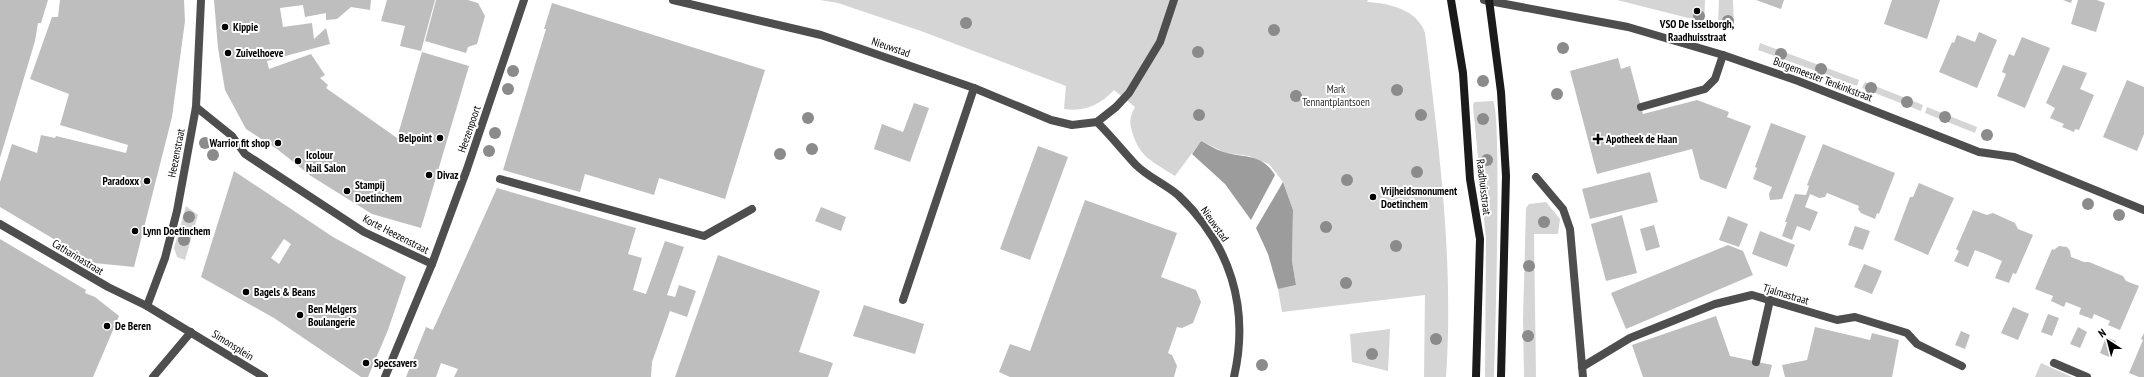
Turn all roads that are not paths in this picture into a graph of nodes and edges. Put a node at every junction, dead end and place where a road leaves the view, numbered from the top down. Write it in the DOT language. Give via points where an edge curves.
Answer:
graph roads {
  1 [pos="201,0"];
  2 [pos="524,0"];
  3 [pos="673,0"];
  4 [pos="1174,0"];
  5 [pos="1451,0"];
  6 [pos="1487,0"];
  7 [pos="1723,55"];
  8 [pos="974,88"];
  9 [pos="196,107"];
  10 [pos="1641,107"];
  11 [pos="1097,122"];
  12 [pos="1536,177"];
  13 [pos="500,179"];
  14 [pos="752,209"];
  15 [pos="2144,210"];
  16 [pos="0,224"];
  17 [pos="432,264"];
  18 [pos="903,300"];
  19 [pos="1770,300"];
  20 [pos="147,306"];
  21 [pos="191,332"];
  22 [pos="1756,362"];
  23 [pos="2054,362"];
  24 [pos="1962,366"];
  25 [pos="1582,367"];
  26 [pos="153,377"];
  27 [pos="264,377"];
  28 [pos="385,377"];
  29 [pos="1234,377"];
  30 [pos="1476,377"];
  31 [pos="1501,377"];
  32 [pos="1583,377"];
  33 [pos="2087,377"];
  1 -- 9 [label="street, Heezenstraat"];
  2 -- 17 [label="street, Heezenpoort"];
  3 -- 8 [label="street, Nieuwstad" via="821,35"];
  4 -- 11 [label="street" via="1160,42 1139,78 1116,107"];
  5 -- 30 [label="main road, Raadhuisstraat" via="1463,73 1470,179 1480,239"];
  6 -- 7 [label="street, Burgemeester Tenkinkstraat" via="1628,27"];
  6 -- 31 [label="main road, Raadhuisstraat" via="1501,92 1506,176"];
  7 -- 10 [label="street" via="1715,79 1705,89"];
  7 -- 15 [label="street, Burgemeester Tenkinkstraat" via="1798,81 1979,152 2014,157"];
  8 -- 11 [label="street, Nieuwstad" via="1051,120 1072,125"];
  8 -- 18 [label="street"];
  9 -- 17 [label="street, Korte Heezenstraat" via="232,136 245,154 364,232"];
  9 -- 20 [label="street, Heezenstraat" via="177,212"];
  11 -- 29 [label="street, Nieuwstad" via="1137,166 1177,194 1199,218 1217,244 1232,275 1239,310 1238,357"];
  12 -- 25 [label="street" via="1563,209 1570,229"];
  13 -- 14 [label="street" via="704,236"];
  16 -- 20 [label="street, Catharinastraat" via="108,287"];
  17 -- 28 [label="street, Korte Heezenstraat"];
  19 -- 22 [label="street"];
  19 -- 24 [label="street, Tjalmastraat" via="1837,320 1855,316 1907,333 1917,344"];
  19 -- 25 [label="street, Tjalmastraat" via="1752,295 1715,304 1630,338"];
  20 -- 21 [label="street, Simonsplein"];
  21 -- 26 [label="street"];
  21 -- 27 [label="street, Simonsplein"];
  23 -- 33 [label="street"];
  25 -- 32 [label="street"];
}
